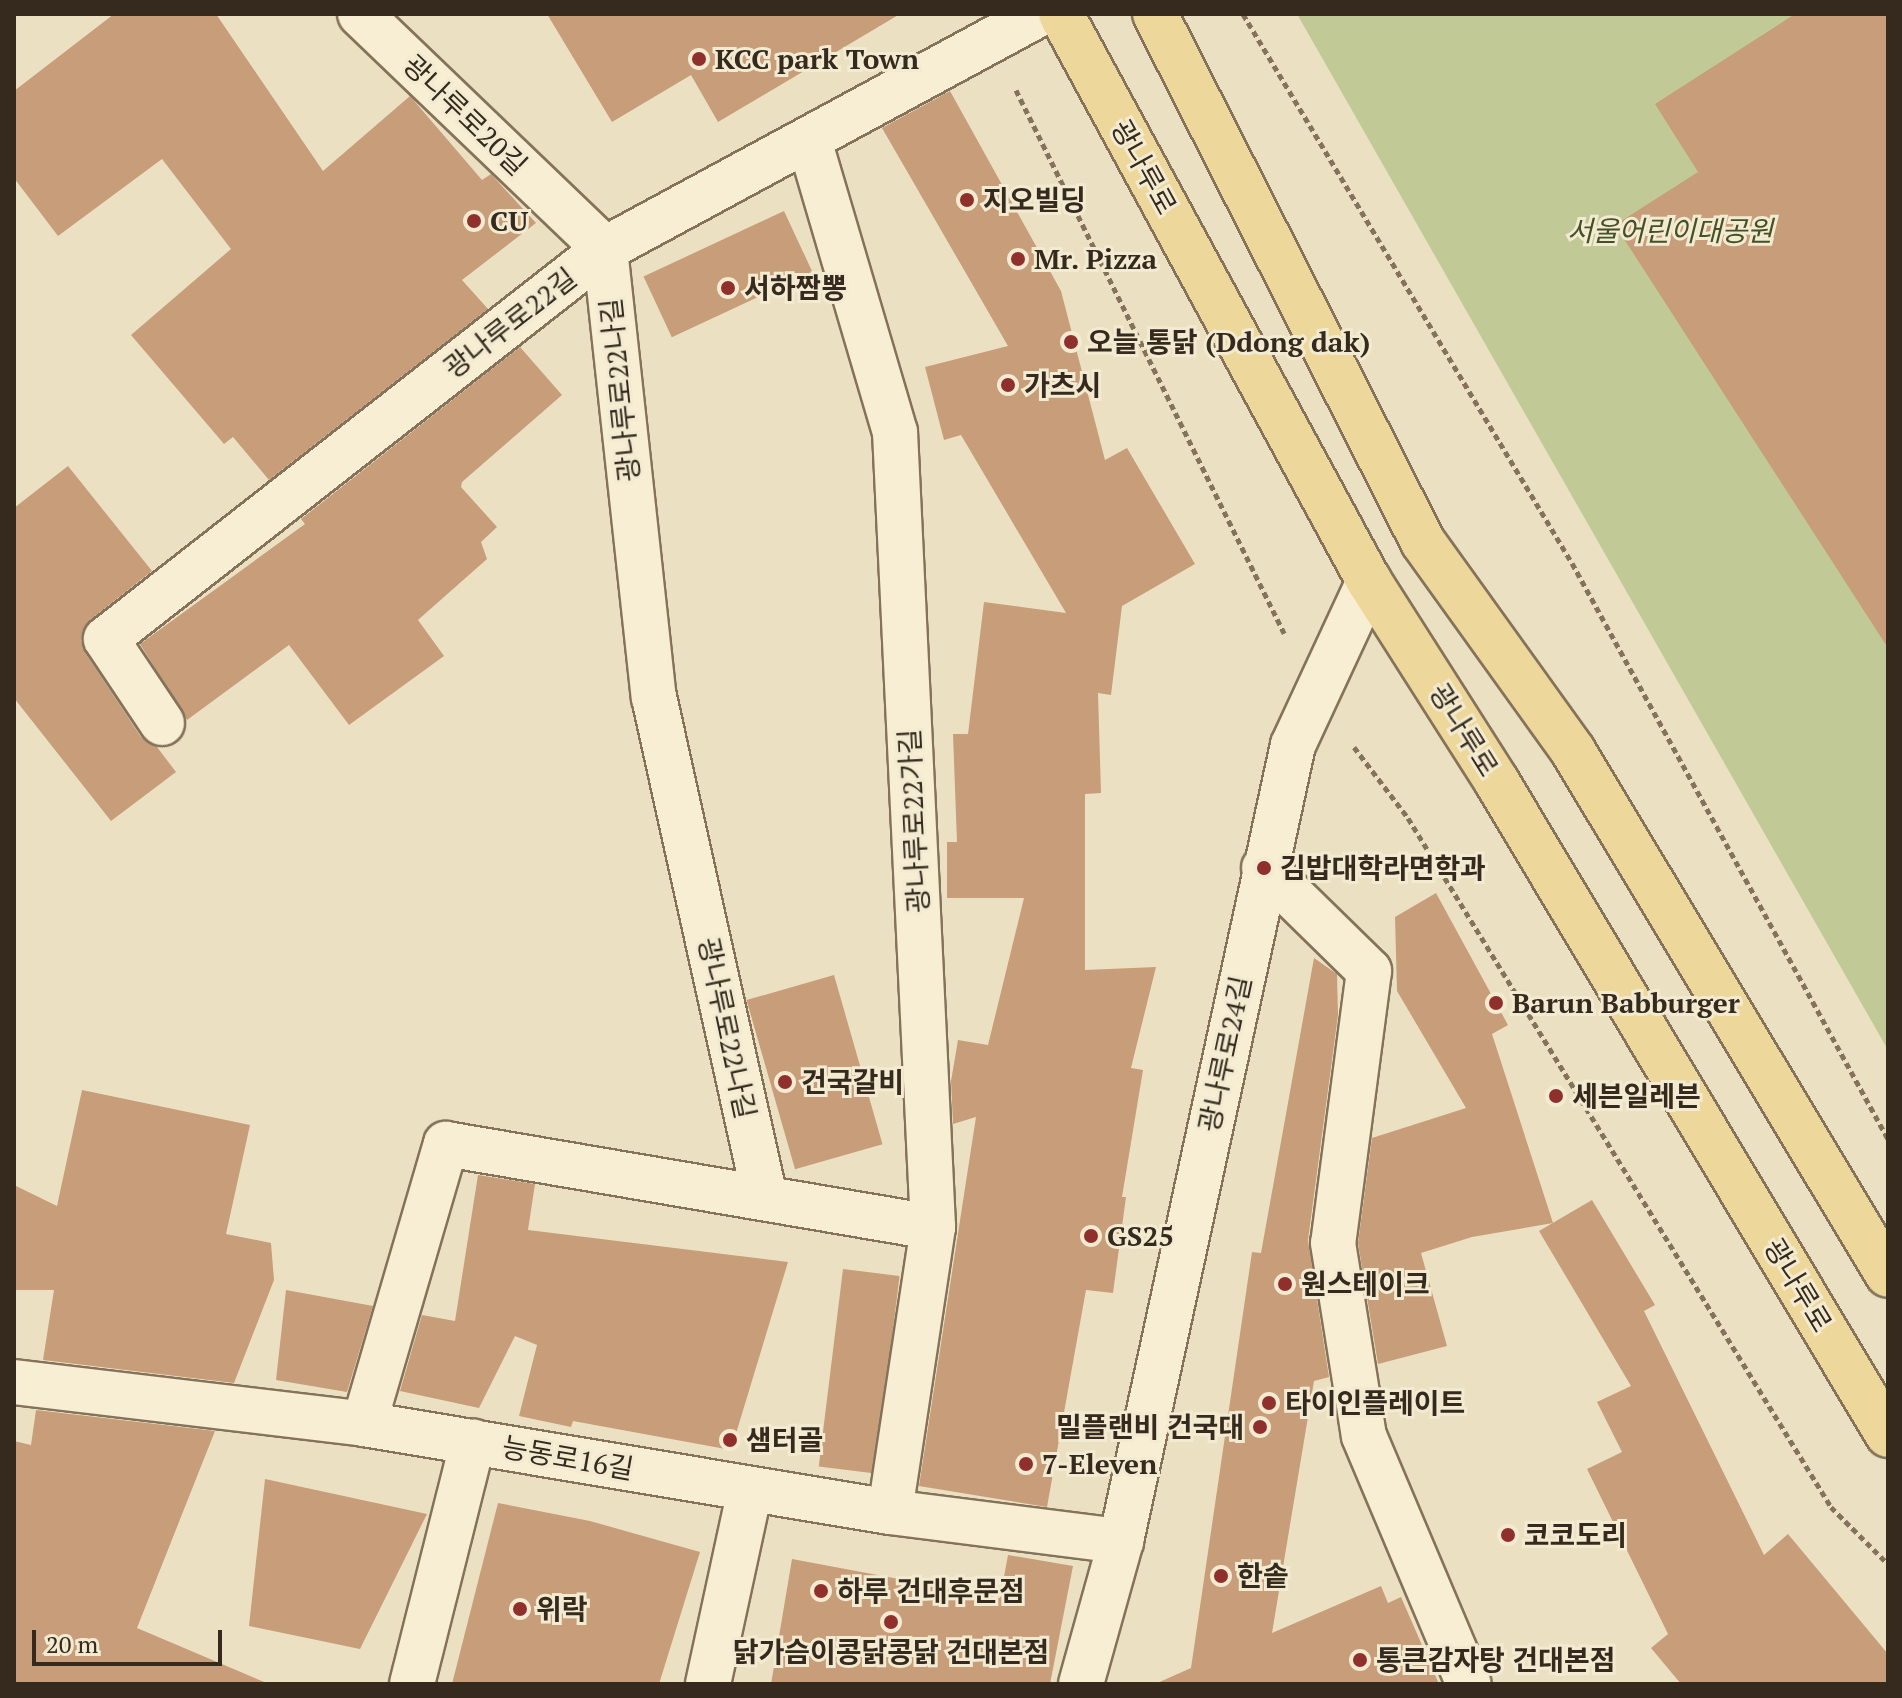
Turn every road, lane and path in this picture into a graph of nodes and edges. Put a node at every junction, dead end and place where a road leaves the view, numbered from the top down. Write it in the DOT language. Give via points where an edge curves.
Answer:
graph roads {
  1 [pos="360,14"];
  2 [pos="1040,14"];
  3 [pos="1061,14"];
  4 [pos="1155,14"];
  5 [pos="1243,14"];
  6 [pos="992,41"];
  7 [pos="809,140"];
  8 [pos="605,249"];
  9 [pos="1423,542"];
  10 [pos="1369,581"];
  11 [pos="1315,696"];
  12 [pos="162,723"];
  13 [pos="1264,868"];
  14 [pos="1888,1139"];
  15 [pos="765,1198"];
  16 [pos="933,1227"];
  17 [pos="1888,1275"];
  18 [pos="14,1382"];
  19 [pos="364,1424"];
  20 [pos="1888,1435"];
  21 [pos="473,1442"];
  22 [pos="750,1489"];
  23 [pos="890,1512"];
  24 [pos="1121,1541"];
  25 [pos="1888,1564"];
  26 [pos="412,1684"];
  27 [pos="708,1684"];
  28 [pos="1081,1684"];
  29 [pos="1469,1684"];
  1 -- 8 [label="street, 광나루로20길"];
  2 -- 6 [label="street, 광나루로22길"];
  3 -- 10 [label="main road, 광나루로"];
  4 -- 9 [label="main road"];
  5 -- 14 [label="path" via="1572,563"];
  6 -- 7 [label="street, 광나루로22길"];
  6 -- 11 [label="path"];
  7 -- 8 [label="street, 광나루로22길"];
  7 -- 16 [label="street, 광나루로22가길" via="895,432"];
  8 -- 12 [label="street, 광나루로22길" via="106,639"];
  8 -- 15 [label="street, 광나루로22나길" via="654,697"];
  9 -- 10 [label="main road"];
  9 -- 17 [label="main road" via="1573,751"];
  10 -- 11 [label="street, 광나루로24길"];
  10 -- 20 [label="main road, 광나루로" via="1497,782"];
  11 -- 13 [label="street, 광나루로24길" via="1293,745"];
  11 -- 25 [label="path" via="1408,818 1831,1507"];
  13 -- 24 [label="street, 광나루로24길"];
  13 -- 29 [label="street" via="1369,971 1333,1243 1364,1436"];
  15 -- 16 [label="street"];
  15 -- 19 [label="street" via="446,1144"];
  16 -- 23 [label="street, 광나루로22가길"];
  18 -- 19 [label="street, 능동로16길"];
  19 -- 21 [label="street, 능동로16길"];
  21 -- 22 [label="street, 능동로16길"];
  21 -- 26 [label="street"];
  22 -- 23 [label="street, 능동로16길"];
  22 -- 27 [label="street"];
  23 -- 24 [label="street, 능동로16길"];
  24 -- 28 [label="street, 광나루로24길"];
}
